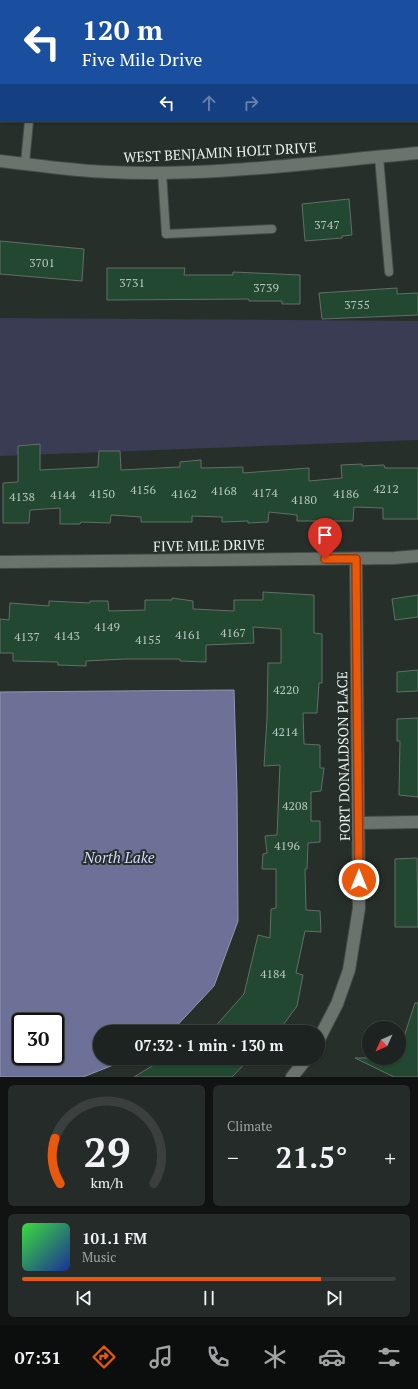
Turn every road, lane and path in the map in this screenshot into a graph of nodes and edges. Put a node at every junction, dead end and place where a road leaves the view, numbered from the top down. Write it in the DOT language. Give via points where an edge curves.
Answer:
graph roads {
  1 [pos="29,122"];
  2 [pos="418,153"];
  3 [pos="379,157"];
  4 [pos="0,161"];
  5 [pos="24,163"];
  6 [pos="162,172"];
  7 [pos="272,229"];
  8 [pos="389,272"];
  9 [pos="418,556"];
  10 [pos="356,559"];
  11 [pos="0,562"];
  12 [pos="418,822"];
  13 [pos="359,823"];
  14 [pos="325,1027"];
  15 [pos="301,1065"];
  16 [pos="292,1077"];
  1 -- 5 [label="lane"];
  2 -- 3 [label="street, WEST BENJAMIN HOLT DRIVE"];
  3 -- 6 [label="street, WEST BENJAMIN HOLT DRIVE" via="272,167"];
  3 -- 8 [label="lane"];
  4 -- 5 [label="street, WEST BENJAMIN HOLT DRIVE"];
  5 -- 6 [label="street, WEST BENJAMIN HOLT DRIVE" via="108,172"];
  6 -- 7 [label="lane" via="166,234"];
  9 -- 10 [label="street, FIVE MILE DRIVE"];
  10 -- 11 [label="street, FIVE MILE DRIVE"];
  10 -- 13 [label="street, FORT DONALDSON PLACE"];
  12 -- 13 [label="street"];
  13 -- 14 [label="street, FORT DONALDSON PLACE" via="359,908 355,938 349,970 337,1004"];
  15 -- 16 [label="street"];
}
